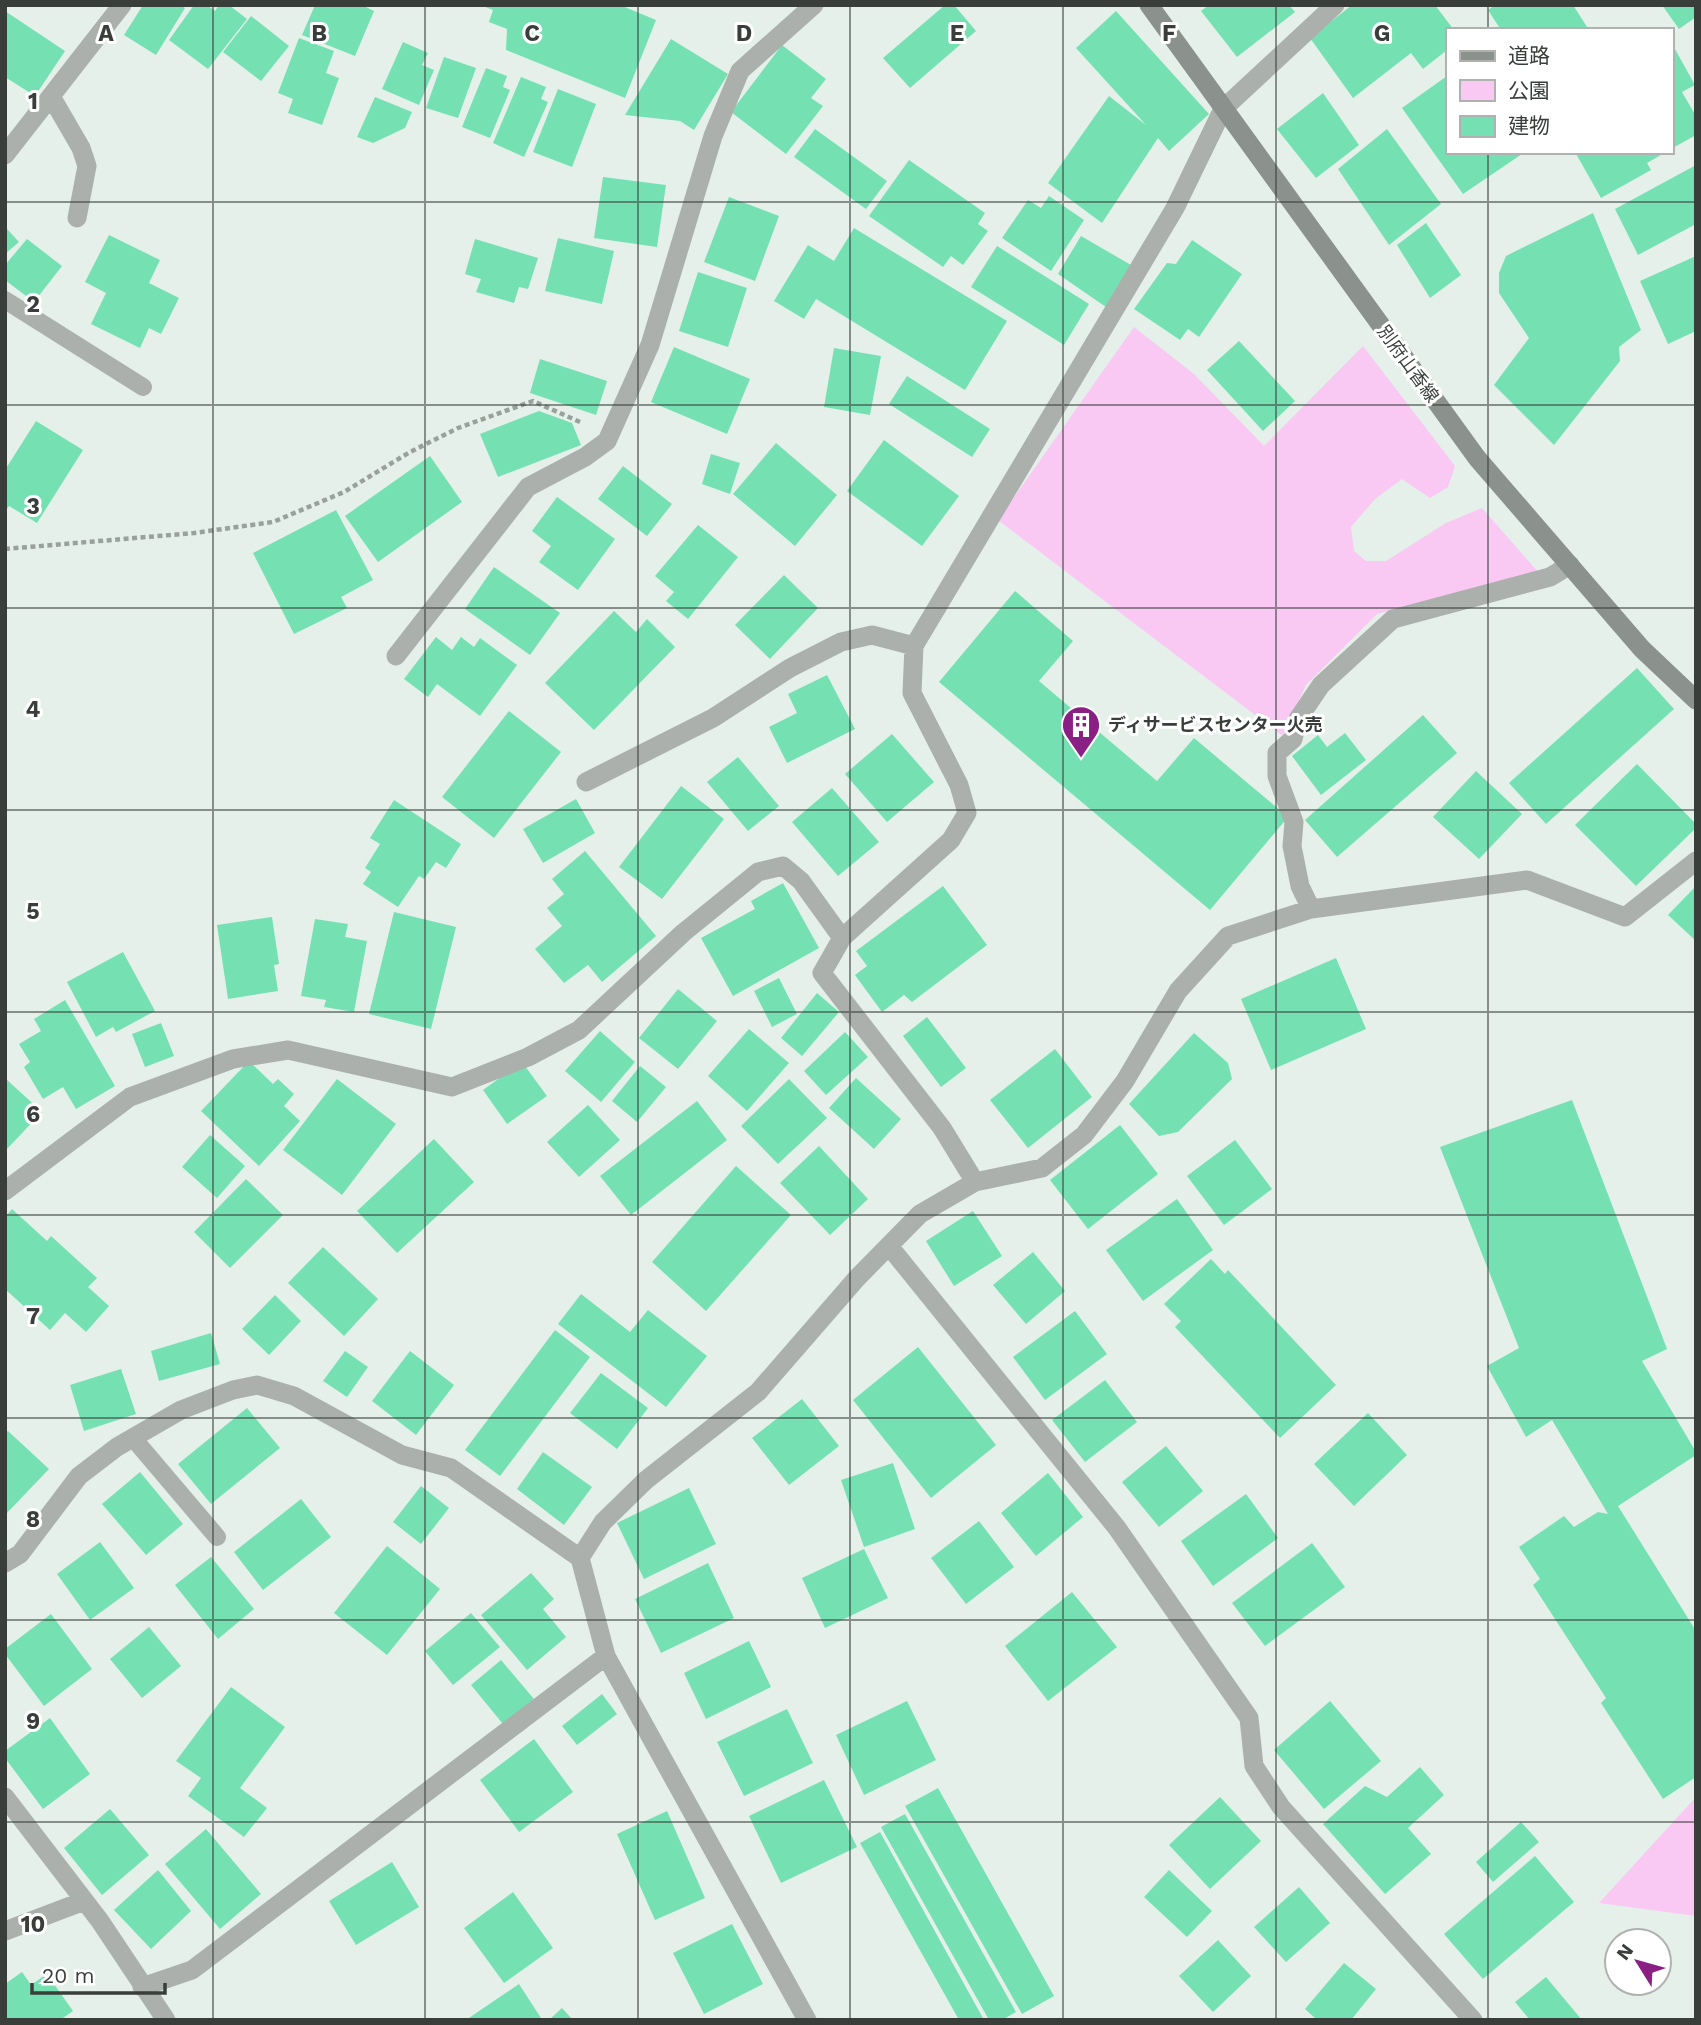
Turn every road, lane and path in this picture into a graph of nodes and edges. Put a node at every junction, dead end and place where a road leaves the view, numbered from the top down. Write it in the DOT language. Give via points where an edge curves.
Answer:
graph roads {
  1 [pos="122,5"];
  2 [pos="814,5"];
  3 [pos="1149,5"];
  4 [pos="1335,5"];
  5 [pos="52,98"];
  6 [pos="1223,109"];
  7 [pos="5,155"];
  8 [pos="76,218"];
  9 [pos="5,300"];
  10 [pos="143,387"];
  11 [pos="607,441"];
  12 [pos="5,549"];
  13 [pos="1570,565"];
  14 [pos="914,646"];
  15 [pos="396,656"];
  16 [pos="1696,700"];
  17 [pos="586,782"];
  18 [pos="1696,861"];
  19 [pos="1311,909"];
  20 [pos="842,938"];
  21 [pos="975,1182"];
  22 [pos="5,1191"];
  23 [pos="888,1246"];
  24 [pos="133,1438"];
  25 [pos="217,1537"];
  26 [pos="580,1558"];
  27 [pos="5,1563"];
  28 [pos="606,1656"];
  29 [pos="5,1797"];
  30 [pos="84,1901"];
  31 [pos="5,1931"];
  32 [pos="142,1987"];
  33 [pos="166,2020"];
  34 [pos="807,2020"];
  35 [pos="1473,2020"];
  1 -- 5 [label="street"];
  2 -- 11 [label="street" via="740,71 713,136 650,345"];
  3 -- 6 [label="main road, 別府山香線"];
  4 -- 6 [label="street"];
  5 -- 7 [label="street"];
  5 -- 8 [label="street" via="88,166"];
  6 -- 13 [label="main road, 別府山香線" via="1477,458"];
  6 -- 14 [label="street" via="1175,208"];
  9 -- 10 [label="lane"];
  11 -- 12 [label="path" via="573,418 533,401 458,428 344,492 273,522"];
  11 -- 15 [label="street" via="528,487"];
  13 -- 16 [label="main road, 別府山香線" via="1642,649"];
  13 -- 19 [label="street" via="1550,577 1393,619 1321,685 1298,719 1293,739 1278,753 1277,776 1294,822 1292,846 1300,886"];
  14 -- 17 [label="street" via="872,635 841,642 790,668 713,718"];
  14 -- 20 [label="street" via="912,693 959,785 967,813 951,840"];
  18 -- 19 [label="street" via="1625,917 1527,880"];
  19 -- 21 [label="street" via="1228,936 1178,991 1125,1081 1084,1135 1042,1168"];
  20 -- 21 [label="street" via="822,973 942,1128"];
  20 -- 22 [label="street" via="801,881 783,866 758,872 683,933 579,1030 528,1057 452,1087 288,1050 233,1059 130,1097"];
  21 -- 23 [label="street" via="920,1214"];
  23 -- 26 [label="street" via="758,1392 646,1480 603,1522"];
  23 -- 35 [label="street" via="1117,1528 1249,1718 1254,1766 1281,1807"];
  24 -- 25 [label="lane"];
  24 -- 26 [label="street" via="181,1410 257,1385 294,1396 402,1455 451,1468"];
  24 -- 27 [label="street" via="79,1476 20,1554"];
  26 -- 28 [label="street"];
  28 -- 32 [label="street" via="192,1970"];
  28 -- 34 [label="street"];
  29 -- 30 [label="street"];
  30 -- 31 [label="street"];
  30 -- 32 [label="street"];
  32 -- 33 [label="street"];
}
